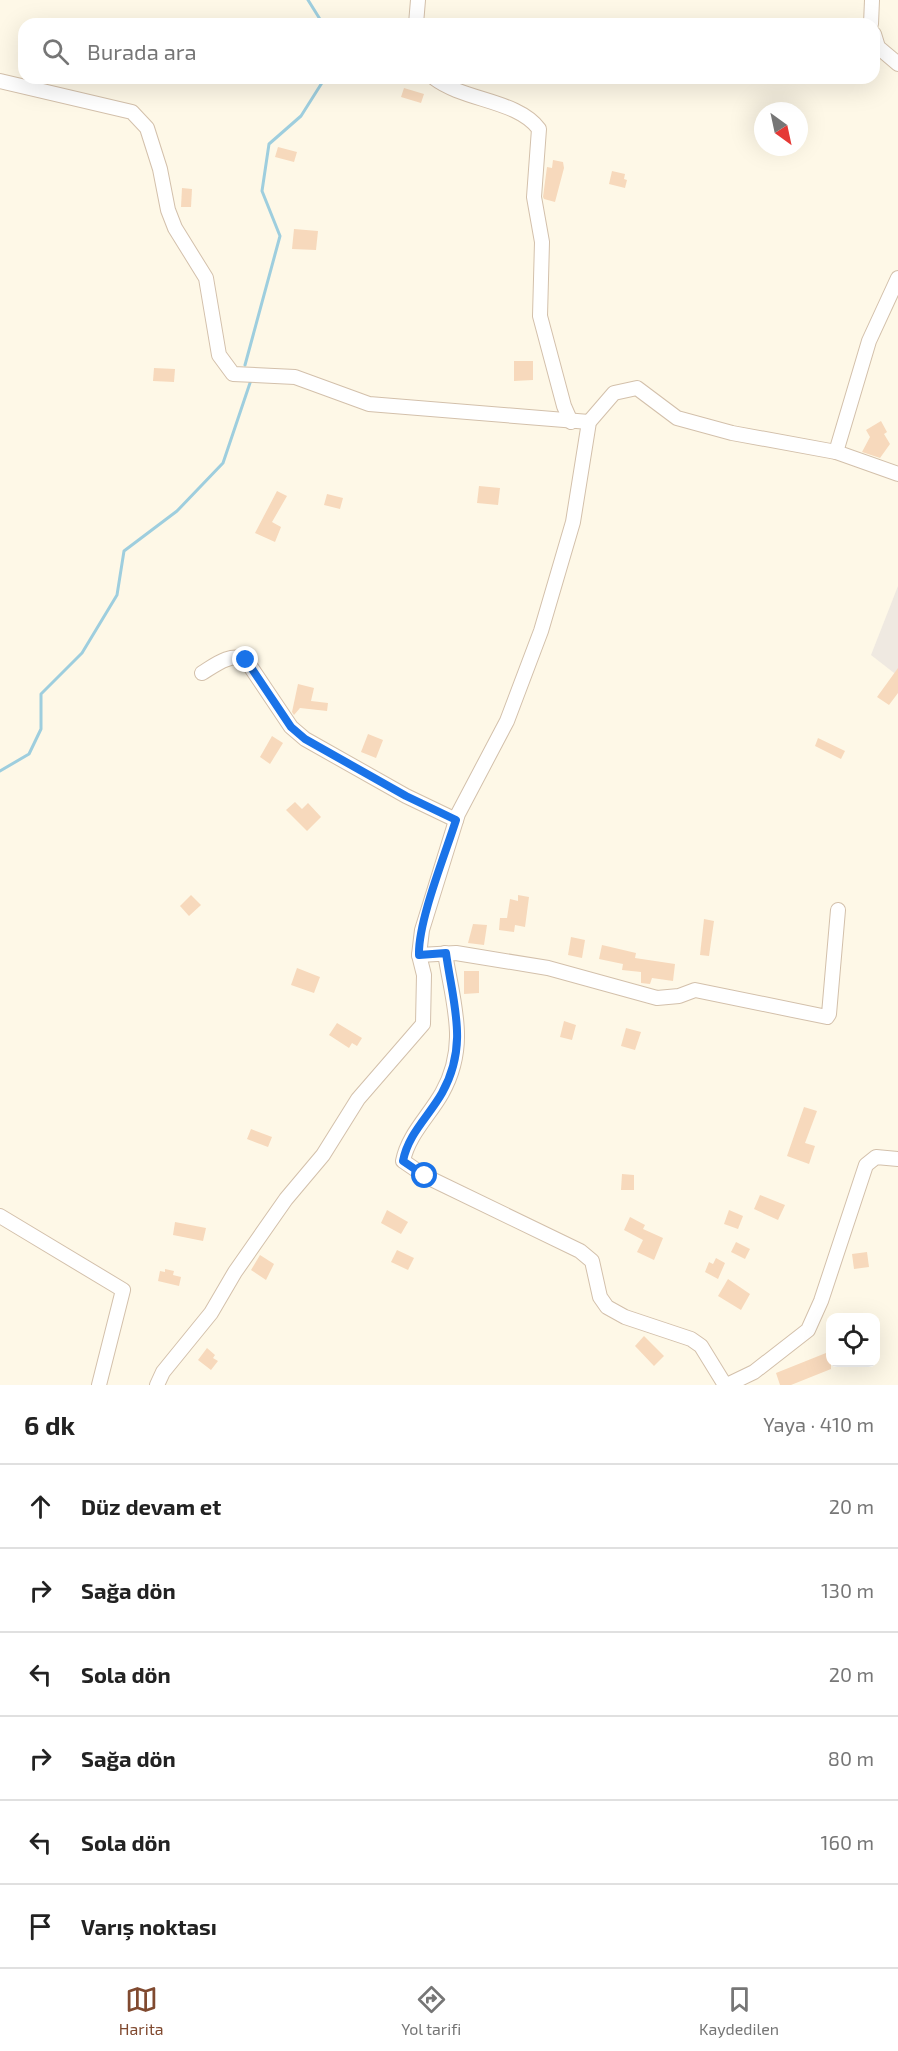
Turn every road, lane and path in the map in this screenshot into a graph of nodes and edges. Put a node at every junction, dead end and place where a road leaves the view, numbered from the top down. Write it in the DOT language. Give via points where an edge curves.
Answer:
graph roads {
  1 [pos="418,0"];
  2 [pos="872,0"];
  3 [pos="416,18"];
  4 [pos="871,18"];
  5 [pos="880,48"];
  6 [pos="898,64"];
  7 [pos="0,81"];
  8 [pos="445,84"];
  9 [pos="898,278"];
  10 [pos="571,422"];
  11 [pos="589,422"];
  12 [pos="836,452"];
  13 [pos="898,474"];
  14 [pos="202,673"];
  15 [pos="456,820"];
  16 [pos="838,910"];
  17 [pos="446,953"];
  18 [pos="419,955"];
  19 [pos="898,1159"];
  20 [pos="0,1215"];
  21 [pos="99,1385"];
  22 [pos="157,1385"];
  23 [pos="726,1385"];
  1 -- 3 [label="street"];
  2 -- 4 [label="street"];
  5 -- 6 [label="street"];
  7 -- 10 [label="street" via="132,112 140,118 147,128 175,228 206,278 219,355 233,374 295,377 369,404"];
  8 -- 10 [label="street" via="521,113 539,129 534,198 542,242 540,316"];
  9 -- 12 [label="street" via="869,341"];
  10 -- 11 [label="street"];
  11 -- 12 [label="street" via="614,393 637,388 677,418 732,433"];
  11 -- 15 [label="street" via="573,522 542,631 507,721"];
  12 -- 13 [label="street"];
  14 -- 15 [label="street" via="224,660 246,660 291,727 305,739"];
  15 -- 18 [label="street" via="422,930"];
  16 -- 17 [label="street" via="827,1017 695,990 657,998 548,968"];
  17 -- 18 [label="street"];
  17 -- 23 [label="street" via="458,1026 458,1056 442,1093 405,1149 403,1161 425,1176 580,1251 591,1261 600,1297 607,1307 691,1339 701,1346"];
  18 -- 22 [label="street" via="424,975 423,1024 358,1100 323,1155 286,1199 234,1272 211,1313"];
  19 -- 23 [label="street" via="876,1157 866,1165 808,1330 754,1372"];
  20 -- 21 [label="street" via="123,1290"];
}
